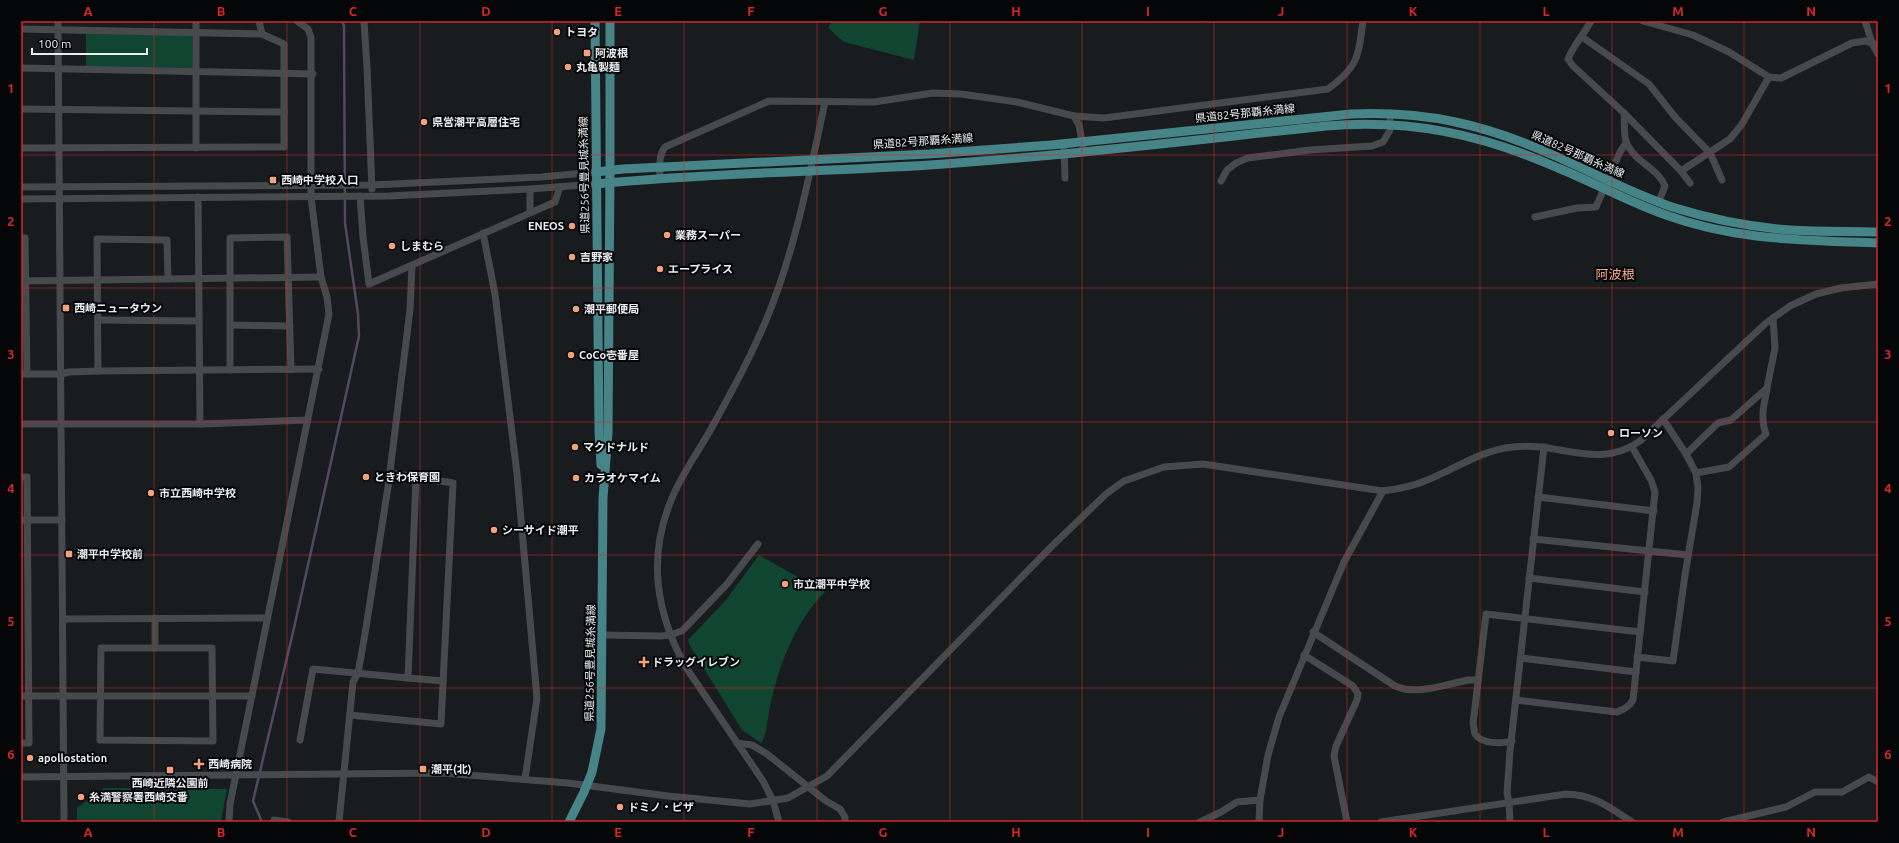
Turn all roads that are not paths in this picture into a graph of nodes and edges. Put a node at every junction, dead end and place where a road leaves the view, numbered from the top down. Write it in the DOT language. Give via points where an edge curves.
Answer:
graph roads {
  1 [pos="58,21"];
  2 [pos="196,21"];
  3 [pos="259,21"];
  4 [pos="297,21"];
  5 [pos="364,21"];
  6 [pos="595,21"];
  7 [pos="610,21"];
  8 [pos="1363,21"];
  9 [pos="1591,21"];
  10 [pos="1643,21"];
  11 [pos="1865,21"];
  12 [pos="21,29"];
  13 [pos="58,30"];
  14 [pos="196,33"];
  15 [pos="262,34"];
  16 [pos="1582,37"];
  17 [pos="1875,44"];
  18 [pos="1878,54"];
  19 [pos="21,68"];
  20 [pos="59,68"];
  21 [pos="196,71"];
  22 [pos="283,73"];
  23 [pos="313,74"];
  24 [pos="1769,77"];
  25 [pos="825,102"];
  26 [pos="21,109"];
  27 [pos="60,110"];
  28 [pos="196,111"];
  29 [pos="284,112"];
  30 [pos="1390,113"];
  31 [pos="1624,113"];
  32 [pos="1074,116"];
  33 [pos="1389,124"];
  34 [pos="1082,142"];
  35 [pos="1626,143"];
  36 [pos="1064,144"];
  37 [pos="21,148"];
  38 [pos="60,148"];
  39 [pos="196,148"];
  40 [pos="1084,152"];
  41 [pos="1710,153"];
  42 [pos="1065,154"];
  43 [pos="811,160"];
  44 [pos="660,167"];
  45 [pos="610,171"];
  46 [pos="809,171"];
  47 [pos="1681,171"];
  48 [pos="596,172"];
  49 [pos="1065,178"];
  50 [pos="660,179"];
  51 [pos="1722,180"];
  52 [pos="1222,181"];
  53 [pos="610,183"];
  54 [pos="1690,183"];
  55 [pos="596,184"];
  56 [pos="312,185"];
  57 [pos="372,185"];
  58 [pos="60,186"];
  59 [pos="21,187"];
  60 [pos="560,187"];
  61 [pos="530,189"];
  62 [pos="358,196"];
  63 [pos="372,196"];
  64 [pos="198,197"];
  65 [pos="312,197"];
  66 [pos="21,199"];
  67 [pos="60,199"];
  68 [pos="1659,201"];
  69 [pos="530,213"];
  70 [pos="1535,217"];
  71 [pos="1878,232"];
  72 [pos="483,233"];
  73 [pos="21,238"];
  74 [pos="1878,243"];
  75 [pos="412,265"];
  76 [pos="321,277"];
  77 [pos="230,278"];
  78 [pos="289,278"];
  79 [pos="168,279"];
  80 [pos="199,279"];
  81 [pos="60,280"];
  82 [pos="97,280"];
  83 [pos="24,281"];
  84 [pos="1878,284"];
  85 [pos="1773,318"];
  86 [pos="98,320"];
  87 [pos="199,321"];
  88 [pos="231,325"];
  89 [pos="290,326"];
  90 [pos="23,328"];
  91 [pos="318,369"];
  92 [pos="199,370"];
  93 [pos="230,370"];
  94 [pos="291,370"];
  95 [pos="98,371"];
  96 [pos="24,374"];
  97 [pos="61,374"];
  98 [pos="1767,388"];
  99 [pos="1663,419"];
  100 [pos="308,420"];
  101 [pos="21,424"];
  102 [pos="61,424"];
  103 [pos="200,424"];
  104 [pos="1632,447"];
  105 [pos="1544,448"];
  106 [pos="1686,454"];
  107 [pos="390,473"];
  108 [pos="1696,473"];
  109 [pos="21,477"];
  110 [pos="416,478"];
  111 [pos="1383,491"];
  112 [pos="1538,497"];
  113 [pos="604,498"];
  114 [pos="1654,511"];
  115 [pos="24,520"];
  116 [pos="62,520"];
  117 [pos="1533,539"];
  118 [pos="758,544"];
  119 [pos="1649,551"];
  120 [pos="1688,555"];
  121 [pos="24,565"];
  122 [pos="1529,578"];
  123 [pos="1644,592"];
  124 [pos="155,618"];
  125 [pos="267,618"];
  126 [pos="63,619"];
  127 [pos="1525,619"];
  128 [pos="1313,632"];
  129 [pos="1640,632"];
  130 [pos="603,635"];
  131 [pos="670,635"];
  132 [pos="155,648"];
  133 [pos="21,650"];
  134 [pos="29,650"];
  135 [pos="1304,655"];
  136 [pos="1637,657"];
  137 [pos="1521,658"];
  138 [pos="1636,672"];
  139 [pos="358,674"];
  140 [pos="408,678"];
  141 [pos="1478,680"];
  142 [pos="443,681"];
  143 [pos="21,696"];
  144 [pos="29,696"];
  145 [pos="63,696"];
  146 [pos="100,696"];
  147 [pos="212,696"];
  148 [pos="252,696"];
  149 [pos="1516,700"];
  150 [pos="350,715"];
  151 [pos="300,740"];
  152 [pos="1512,741"];
  153 [pos="21,743"];
  154 [pos="737,743"];
  155 [pos="345,773"];
  156 [pos="236,775"];
  157 [pos="21,776"];
  158 [pos="64,776"];
  159 [pos="524,779"];
  160 [pos="1878,782"];
  161 [pos="587,786"];
  162 [pos="810,787"];
  163 [pos="1260,800"];
  164 [pos="773,801"];
  165 [pos="1509,803"];
  166 [pos="274,820"];
  167 [pos="64,822"];
  168 [pos="228,822"];
  169 [pos="288,822"];
  170 [pos="339,822"];
  171 [pos="569,822"];
  172 [pos="779,822"];
  173 [pos="845,822"];
  174 [pos="1200,822"];
  175 [pos="1259,822"];
  176 [pos="1347,822"];
  177 [pos="1381,822"];
  178 [pos="1510,822"];
  179 [pos="1632,822"];
  180 [pos="1723,822"];
  1 -- 13 [label="street"];
  2 -- 14 [label="street"];
  3 -- 15 [label="street"];
  4 -- 23 [label="street" via="308,29 312,37"];
  5 -- 57 [label="street"];
  6 -- 48 [label="main road, 県道256号豊見城糸満線"];
  7 -- 45 [label="main road, 県道256号豊見城糸満線"];
  8 -- 32 [label="street" via="1358,55 1345,76 1328,89 1104,118"];
  9 -- 16 [label="street"];
  10 -- 24 [label="street" via="1693,36 1729,52"];
  11 -- 17 [label="street"];
  12 -- 13 [label="street"];
  13 -- 14 [label="street"];
  13 -- 20 [label="street"];
  14 -- 15 [label="street"];
  14 -- 21 [label="street"];
  15 -- 22 [label="street" via="284,44"];
  16 -- 31 [label="street" via="1571,51 1568,60"];
  16 -- 41 [label="street" via="1649,84 1675,117"];
  17 -- 18 [label="street"];
  17 -- 24 [label="street" via="1865,41 1852,43 1781,78"];
  19 -- 20 [label="street"];
  20 -- 21 [label="street"];
  20 -- 27 [label="street"];
  21 -- 22 [label="street"];
  21 -- 28 [label="street"];
  22 -- 23 [label="street"];
  22 -- 29 [label="street"];
  23 -- 56 [label="street"];
  24 -- 41 [label="street" via="1742,124 1730,139"];
  25 -- 32 [label="street" via="874,102 933,93 961,94 1017,102"];
  25 -- 43 [label="street"];
  25 -- 44 [label="street" via="770,101 751,108 665,147"];
  26 -- 27 [label="street"];
  27 -- 28 [label="street"];
  27 -- 38 [label="street"];
  28 -- 29 [label="street"];
  28 -- 39 [label="street"];
  29 -- 39 [label="street" via="284,147"];
  30 -- 33 [label="street"];
  30 -- 34 [label="main road, 県道82号那覇糸満線" via="1336,115"];
  30 -- 68 [label="main road, 県道82号那覇糸満線" via="1446,119 1492,131"];
  31 -- 35 [label="street"];
  31 -- 47 [label="street"];
  32 -- 34 [label="street" via="1080,125"];
  33 -- 40 [label="main road, 県道82号那覇糸満線" via="1326,126"];
  33 -- 52 [label="street" via="1390,130 1383,142 1372,146 1248,158 1227,170"];
  33 -- 74 [label="main road, 県道82号那覇糸満線" via="1437,130 1493,143 1558,167 1667,216 1716,229 1764,238"];
  34 -- 36 [label="main road, 県道82号那覇糸満線"];
  34 -- 40 [label="street"];
  35 -- 68 [label="street" via="1642,163 1661,177 1664,186"];
  35 -- 70 [label="street" via="1596,206"];
  36 -- 42 [label="street"];
  36 -- 43 [label="main road, 県道82号那覇糸満線"];
  37 -- 38 [label="street"];
  38 -- 39 [label="street"];
  38 -- 58 [label="street"];
  40 -- 42 [label="main road, 県道82号那覇糸満線"];
  41 -- 47 [label="street"];
  41 -- 51 [label="street"];
  42 -- 46 [label="main road, 県道82号那覇糸満線"];
  42 -- 49 [label="street"];
  43 -- 44 [label="main road, 県道82号那覇糸満線"];
  43 -- 46 [label="street"];
  44 -- 45 [label="main road, 県道82号那覇糸満線"];
  44 -- 50 [label="street"];
  45 -- 48 [label="main road, 県道82号那覇糸満線"];
  45 -- 53 [label="main road, 県道256号豊見城糸満線"];
  46 -- 50 [label="main road, 県道82号那覇糸満線"];
  46 -- 131 [label="street" via="778,287 761,333 668,509 659,552 658,582 659,596"];
  47 -- 54 [label="street"];
  48 -- 55 [label="main road, 県道256号豊見城糸満線"];
  48 -- 57 [label="street" via="533,178"];
  50 -- 53 [label="main road, 県道82号那覇糸満線"];
  53 -- 55 [label="main road, 県道82号那覇糸満線"];
  53 -- 113 [label="main road, 県道256号豊見城糸満線" via="608,433"];
  55 -- 60 [label="street"];
  55 -- 113 [label="main road, 県道256号豊見城糸満線" via="599,432"];
  56 -- 57 [label="street"];
  56 -- 58 [label="street"];
  56 -- 65 [label="street"];
  57 -- 63 [label="street"];
  58 -- 59 [label="street"];
  58 -- 67 [label="street"];
  60 -- 61 [label="street"];
  60 -- 69 [label="street" via="555,202"];
  61 -- 63 [label="street"];
  61 -- 69 [label="street"];
  62 -- 63 [label="street"];
  62 -- 65 [label="street"];
  62 -- 75 [label="street" via="369,284"];
  64 -- 65 [label="street"];
  64 -- 67 [label="street"];
  64 -- 80 [label="street"];
  65 -- 76 [label="street"];
  66 -- 67 [label="street"];
  67 -- 81 [label="street"];
  68 -- 71 [label="main road, 県道82号那覇糸満線" via="1717,219 1767,228"];
  69 -- 72 [label="street"];
  72 -- 75 [label="street"];
  72 -- 159 [label="street" via="495,294 517,474 537,698"];
  73 -- 83 [label="street" via="25,238"];
  75 -- 107 [label="street" via="410,310"];
  76 -- 78 [label="street"];
  76 -- 91 [label="street" via="329,314"];
  77 -- 78 [label="street"];
  77 -- 78 [label="street" via="230,238 287,238"];
  77 -- 80 [label="street"];
  77 -- 88 [label="street"];
  78 -- 89 [label="street"];
  79 -- 80 [label="street"];
  79 -- 82 [label="street"];
  79 -- 82 [label="street" via="167,240 97,239"];
  80 -- 87 [label="street"];
  81 -- 82 [label="street"];
  81 -- 83 [label="street"];
  81 -- 97 [label="street"];
  82 -- 86 [label="street"];
  83 -- 90 [label="street"];
  84 -- 85 [label="street" via="1816,294 1790,306"];
  85 -- 98 [label="street" via="1775,348"];
  85 -- 99 [label="street"];
  86 -- 87 [label="street"];
  86 -- 95 [label="street"];
  87 -- 92 [label="street"];
  88 -- 89 [label="street"];
  88 -- 93 [label="street"];
  89 -- 94 [label="street"];
  90 -- 96 [label="street"];
  91 -- 94 [label="street"];
  91 -- 100 [label="street"];
  92 -- 93 [label="street"];
  92 -- 95 [label="street"];
  92 -- 103 [label="street"];
  93 -- 94 [label="street"];
  95 -- 97 [label="street"];
  96 -- 97 [label="street"];
  97 -- 102 [label="street"];
  98 -- 106 [label="street" via="1731,420 1718,424"];
  98 -- 108 [label="street" via="1763,417 1766,434 1729,467"];
  99 -- 104 [label="street"];
  99 -- 106 [label="street"];
  100 -- 103 [label="street"];
  100 -- 125 [label="street"];
  101 -- 102 [label="street"];
  102 -- 103 [label="street"];
  102 -- 116 [label="street"];
  104 -- 105 [label="street" via="1599,456"];
  104 -- 114 [label="street" via="1651,480 1655,492"];
  105 -- 111 [label="street" via="1513,446 1496,450 1425,481"];
  105 -- 112 [label="street"];
  106 -- 108 [label="street"];
  107 -- 110 [label="street"];
  107 -- 139 [label="street"];
  108 -- 120 [label="street" via="1697,503"];
  109 -- 115 [label="street" via="27,477"];
  110 -- 140 [label="street"];
  110 -- 142 [label="street" via="453,483"];
  111 -- 128 [label="street" via="1344,562"];
  111 -- 162 [label="street" via="1203,464 1164,467 1124,481 1106,494 1046,553 827,776"];
  112 -- 114 [label="street"];
  112 -- 117 [label="street"];
  113 -- 130 [label="main road, 県道256号豊見城糸満線"];
  114 -- 119 [label="street"];
  115 -- 116 [label="street"];
  115 -- 121 [label="street"];
  116 -- 126 [label="street"];
  117 -- 119 [label="street"];
  117 -- 122 [label="street"];
  118 -- 131 [label="street" via="727,584 682,631"];
  119 -- 120 [label="street"];
  119 -- 123 [label="street"];
  120 -- 136 [label="street" via="1673,662"];
  121 -- 134 [label="street"];
  122 -- 123 [label="street"];
  122 -- 127 [label="street"];
  123 -- 129 [label="street"];
  124 -- 125 [label="street"];
  124 -- 126 [label="street"];
  124 -- 132 [label="street"];
  125 -- 148 [label="street"];
  126 -- 145 [label="street"];
  127 -- 129 [label="street"];
  127 -- 137 [label="street"];
  127 -- 141 [label="street" via="1486,614"];
  128 -- 135 [label="street"];
  128 -- 141 [label="street" via="1405,690"];
  129 -- 136 [label="street"];
  130 -- 131 [label="street"];
  130 -- 161 [label="main road, 県道256号豊見城糸満線" via="601,729 594,766"];
  131 -- 154 [label="street" via="686,666"];
  132 -- 146 [label="street" via="101,648"];
  132 -- 147 [label="street" via="212,648"];
  133 -- 134 [label="street"];
  134 -- 144 [label="street"];
  135 -- 163 [label="street" via="1279,716 1268,755"];
  135 -- 176 [label="street" via="1353,686 1358,694 1334,756"];
  136 -- 138 [label="street"];
  137 -- 138 [label="street"];
  137 -- 149 [label="street"];
  138 -- 149 [label="street" via="1631,704 1617,712"];
  139 -- 140 [label="street"];
  139 -- 150 [label="street" via="353,682"];
  139 -- 151 [label="street" via="313,669"];
  140 -- 142 [label="street"];
  141 -- 152 [label="street" via="1473,724 1476,734 1482,740 1502,744"];
  142 -- 150 [label="street" via="441,724"];
  143 -- 144 [label="street"];
  144 -- 145 [label="street"];
  144 -- 153 [label="street" via="30,743"];
  145 -- 146 [label="street"];
  145 -- 158 [label="street"];
  146 -- 147 [label="street"];
  146 -- 147 [label="street" via="100,740 213,740"];
  147 -- 148 [label="street"];
  148 -- 156 [label="street"];
  149 -- 152 [label="street"];
  150 -- 155 [label="street"];
  152 -- 165 [label="street" via="1507,793"];
  154 -- 162 [label="street" via="752,745"];
  154 -- 164 [label="street"];
  155 -- 156 [label="street"];
  155 -- 159 [label="street" via="443,773"];
  155 -- 170 [label="street"];
  156 -- 158 [label="street"];
  156 -- 168 [label="street"];
  157 -- 158 [label="street"];
  158 -- 167 [label="street"];
  159 -- 161 [label="street"];
  160 -- 180 [label="street" via="1869,777 1842,792 1815,792 1786,807"];
  161 -- 164 [label="street" via="733,804"];
  161 -- 171 [label="main road, 県道256号豊見城糸満線"];
  162 -- 164 [label="street" via="788,798"];
  162 -- 173 [label="street" via="840,809"];
  163 -- 174 [label="street" via="1237,802"];
  163 -- 175 [label="street"];
  164 -- 172 [label="street"];
  165 -- 177 [label="street"];
  165 -- 178 [label="street"];
  165 -- 179 [label="street" via="1579,794 1601,802"];
  166 -- 169 [label="street"];
}
